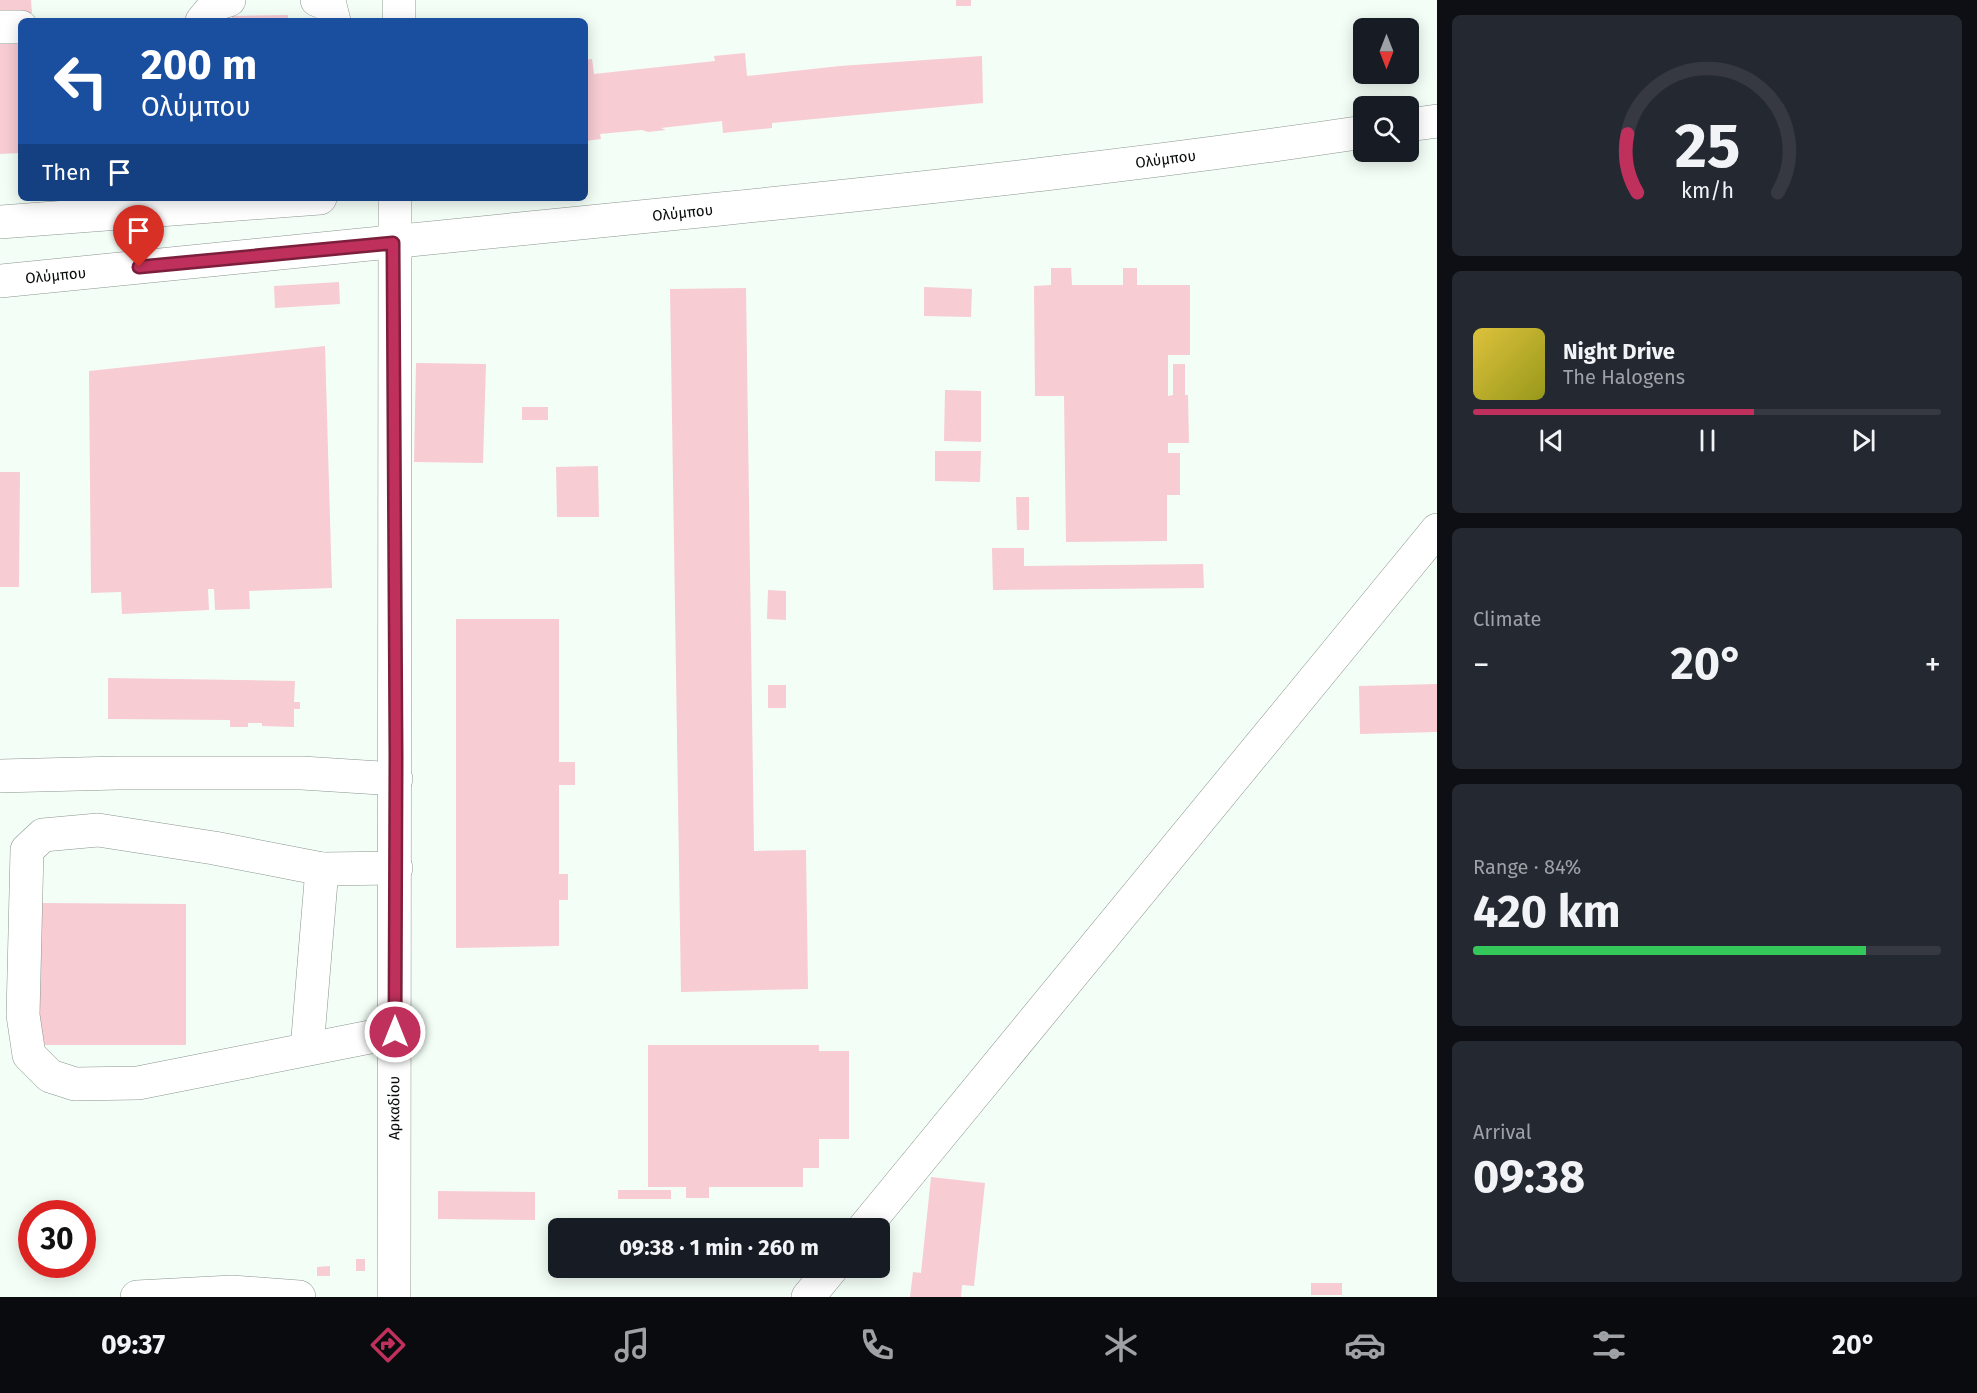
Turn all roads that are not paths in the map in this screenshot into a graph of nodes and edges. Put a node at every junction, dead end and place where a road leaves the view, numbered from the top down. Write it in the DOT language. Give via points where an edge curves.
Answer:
graph roads {
  1 [pos="229,0"];
  2 [pos="317,0"];
  3 [pos="399,0"];
  4 [pos="204,18"];
  5 [pos="333,18"];
  6 [pos="399,18"];
  7 [pos="0,27"];
  8 [pos="18,27"];
  9 [pos="1437,121"];
  10 [pos="1419,123"];
  11 [pos="1353,134"];
  12 [pos="280,201"];
  13 [pos="395,201"];
  14 [pos="0,222"];
  15 [pos="393,243"];
  16 [pos="0,281"];
  17 [pos="1437,530"];
  18 [pos="0,776"];
  19 [pos="396,779"];
  20 [pos="396,868"];
  21 [pos="322,869"];
  22 [pos="395,1032"];
  23 [pos="307,1049"];
  24 [pos="872,1218"];
  25 [pos="824,1278"];
  26 [pos="137,1297"];
  27 [pos="299,1297"];
  28 [pos="394,1297"];
  29 [pos="808,1297"];
  1 -- 4 [label="street" via="216,4"];
  2 -- 5 [label="street" via="330,5"];
  3 -- 6 [label="street"];
  7 -- 8 [label="street"];
  9 -- 10 [label="street"];
  11 -- 15 [label="street, Ολύμπου" via="997,180"];
  12 -- 14 [label="street"];
  13 -- 15 [label="street, Αρκαδίου"];
  15 -- 16 [label="street, Ολύμπου"];
  15 -- 19 [label="street, Αρκαδίου"];
  17 -- 24 [label="street"];
  18 -- 19 [label="street" via="302,773"];
  19 -- 20 [label="street, Αρκαδίου"];
  20 -- 21 [label="street"];
  20 -- 22 [label="street, Αρκαδίου"];
  21 -- 23 [label="street"];
  21 -- 23 [label="street" via="98,830 43,835 27,850 23,1015 29,1055 50,1076 75,1084 138,1083"];
  22 -- 23 [label="street"];
  22 -- 28 [label="street, Αρκαδίου"];
  25 -- 29 [label="street"];
  26 -- 27 [label="street" via="232,1292"];
}
